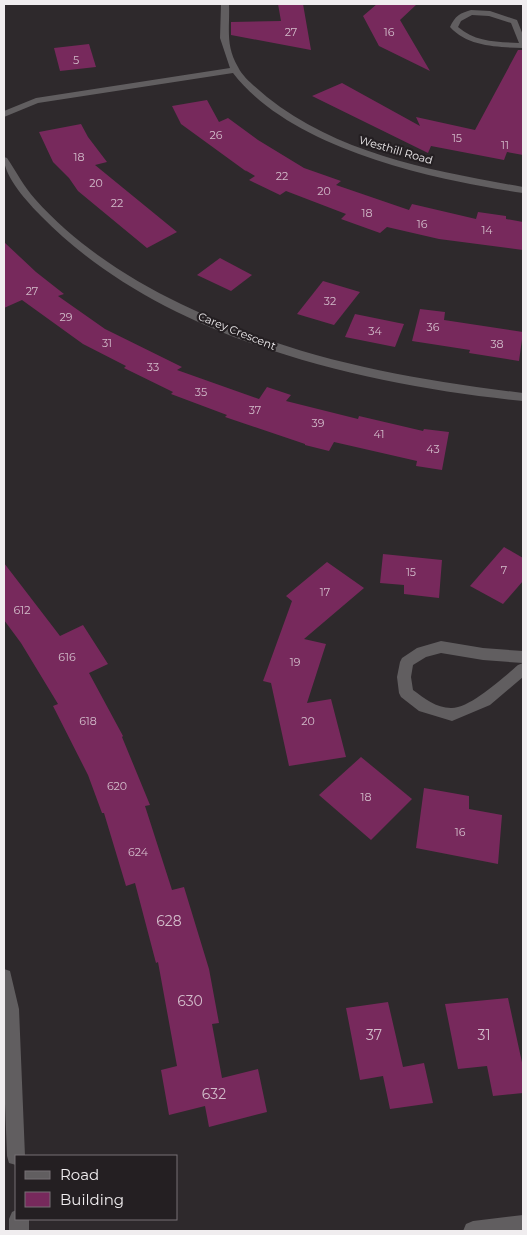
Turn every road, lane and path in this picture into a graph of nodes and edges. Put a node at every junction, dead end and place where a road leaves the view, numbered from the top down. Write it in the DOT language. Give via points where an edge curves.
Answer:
graph roads {
  1 [pos="225,4"];
  2 [pos="523,45"];
  3 [pos="235,70"];
  4 [pos="4,114"];
  5 [pos="4,160"];
  6 [pos="523,190"];
  7 [pos="523,397"];
  8 [pos="523,658"];
  9 [pos="523,669"];
  10 [pos="4,977"];
  11 [pos="16,1155"];
  12 [pos="523,1225"];
  13 [pos="473,1231"];
  1 -- 3 [label="street, Westhill Road" via="224,37"];
  2 -- 2 [label="street" via="470,38 454,27 455,21 463,15 478,12 500,15 514,22"];
  3 -- 4 [label="street" via="36,101"];
  3 -- 6 [label="street, Westhill Road" via="283,114 326,138 372,157 452,178"];
  5 -- 7 [label="street, Carey Crescent" via="43,215 77,244 130,280 218,326 281,349 351,369"];
  8 -- 9 [label="street" via="441,647 422,652 407,662 404,677 406,693 424,707 452,716 485,701"];
  10 -- 11 [label="street" via="10,1009"];
  12 -- 13 [label="street"];
}
